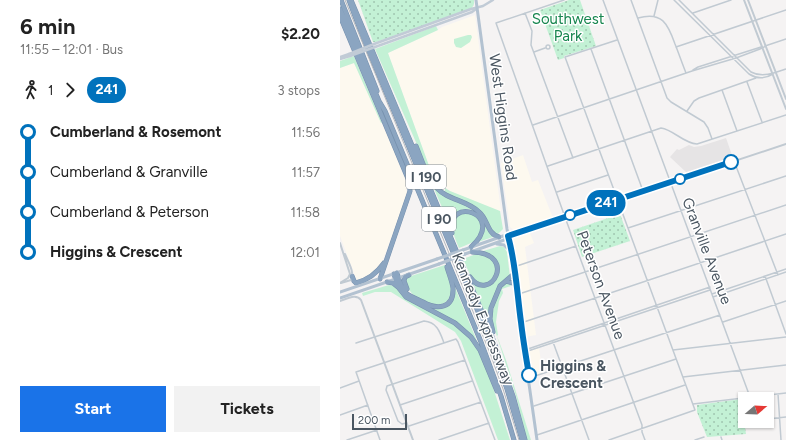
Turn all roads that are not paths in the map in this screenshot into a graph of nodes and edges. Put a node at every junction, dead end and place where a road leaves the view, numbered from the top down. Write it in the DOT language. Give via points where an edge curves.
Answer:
graph roads {
  1 [pos="341,0"];
  2 [pos="351,0"];
  3 [pos="476,0"];
  4 [pos="493,0"];
  5 [pos="564,0"];
  6 [pos="603,0"];
  7 [pos="631,0"];
  8 [pos="658,0"];
  9 [pos="674,0"];
  10 [pos="679,0"];
  11 [pos="731,0"];
  12 [pos="744,0"];
  13 [pos="748,0"];
  14 [pos="477,7"];
  15 [pos="340,9"];
  16 [pos="786,10"];
  17 [pos="525,13"];
  18 [pos="692,13"];
  19 [pos="689,14"];
  20 [pos="340,16"];
  21 [pos="654,16"];
  22 [pos="638,18"];
  23 [pos="340,20"];
  24 [pos="756,20"];
  25 [pos="752,22"];
  26 [pos="346,33"];
  27 [pos="713,35"];
  28 [pos="710,36"];
  29 [pos="786,39"];
  30 [pos="617,40"];
  31 [pos="766,46"];
  32 [pos="676,47"];
  33 [pos="762,47"];
  34 [pos="546,48"];
  35 [pos="591,49"];
  36 [pos="534,52"];
  37 [pos="735,57"];
  38 [pos="340,58"];
  39 [pos="732,58"];
  40 [pos="786,69"];
  41 [pos="776,72"];
  42 [pos="686,73"];
  43 [pos="772,74"];
  44 [pos="757,75"];
  45 [pos="756,78"];
  46 [pos="661,82"];
  47 [pos="747,82"];
  48 [pos="636,90"];
  49 [pos="722,90"];
  50 [pos="610,99"];
  51 [pos="786,99"];
  52 [pos="397,107"];
  53 [pos="584,108"];
  54 [pos="786,109"];
  55 [pos="385,111"];
  56 [pos="687,112"];
  57 [pos="786,115"];
  58 [pos="558,117"];
  59 [pos="762,122"];
  60 [pos="533,126"];
  61 [pos="651,131"];
  62 [pos="738,131"];
  63 [pos="712,139"];
  64 [pos="625,140"];
  65 [pos="786,144"];
  66 [pos="599,149"];
  67 [pos="573,158"];
  68 [pos="734,161"];
  69 [pos="548,166"];
  70 [pos="608,175"];
  71 [pos="786,176"];
  72 [pos="670,182"];
  73 [pos="745,189"];
  74 [pos="644,191"];
  75 [pos="557,192"];
  76 [pos="617,200"];
  77 [pos="786,205"];
  78 [pos="681,211"];
  79 [pos="755,215"];
  80 [pos="565,217"];
  81 [pos="628,228"];
  82 [pos="786,234"];
  83 [pos="508,236"];
  84 [pos="499,237"];
  85 [pos="690,237"];
  86 [pos="765,241"];
  87 [pos="340,243"];
  88 [pos="491,245"];
  89 [pos="576,246"];
  90 [pos="456,247"];
  91 [pos="342,248"];
  92 [pos="472,249"];
  93 [pos="509,251"];
  94 [pos="638,254"];
  95 [pos="445,255"];
  96 [pos="388,259"];
  97 [pos="700,263"];
  98 [pos="514,267"];
  99 [pos="465,269"];
  100 [pos="786,269"];
  101 [pos="586,272"];
  102 [pos="777,272"];
  103 [pos="786,272"];
  104 [pos="409,275"];
  105 [pos="514,275"];
  106 [pos="778,275"];
  107 [pos="352,276"];
  108 [pos="396,276"];
  109 [pos="765,276"];
  110 [pos="380,279"];
  111 [pos="766,279"];
  112 [pos="506,281"];
  113 [pos="647,281"];
  114 [pos="387,282"];
  115 [pos="340,283"];
  116 [pos="513,283"];
  117 [pos="398,287"];
  118 [pos="710,289"];
  119 [pos="340,292"];
  120 [pos="712,294"];
  121 [pos="517,295"];
  122 [pos="412,296"];
  123 [pos="713,297"];
  124 [pos="340,298"];
  125 [pos="595,298"];
  126 [pos="340,301"];
  127 [pos="786,301"];
  128 [pos="775,304"];
  129 [pos="657,307"];
  130 [pos="720,315"];
  131 [pos="521,322"];
  132 [pos="722,322"];
  133 [pos="605,324"];
  134 [pos="666,333"];
  135 [pos="786,334"];
  136 [pos="374,337"];
  137 [pos="786,337"];
  138 [pos="552,342"];
  139 [pos="356,343"];
  140 [pos="444,343"];
  141 [pos="730,343"];
  142 [pos="614,350"];
  143 [pos="673,350"];
  144 [pos="525,351"];
  145 [pos="499,354"];
  146 [pos="676,359"];
  147 [pos="465,360"];
  148 [pos="384,363"];
  149 [pos="786,365"];
  150 [pos="562,368"];
  151 [pos="740,370"];
  152 [pos="624,376"];
  153 [pos="682,377"];
  154 [pos="529,378"];
  155 [pos="359,381"];
  156 [pos="473,381"];
  157 [pos="392,384"];
  158 [pos="685,385"];
  159 [pos="340,388"];
  160 [pos="748,392"];
  161 [pos="786,393"];
  162 [pos="572,394"];
  163 [pos="774,394"];
  164 [pos="778,394"];
  165 [pos="501,396"];
  166 [pos="738,399"];
  167 [pos="481,402"];
  168 [pos="633,402"];
  169 [pos="692,404"];
  170 [pos="400,405"];
  171 [pos="368,406"];
  172 [pos="533,407"];
  173 [pos="340,415"];
  174 [pos="786,417"];
  175 [pos="774,418"];
  176 [pos="780,418"];
  177 [pos="582,420"];
  178 [pos="406,423"];
  179 [pos="489,424"];
  180 [pos="408,426"];
  181 [pos="642,429"];
  182 [pos="376,430"];
  183 [pos="537,435"];
  184 [pos="704,437"];
  185 [pos="721,437"];
  186 [pos="347,440"];
  187 [pos="380,440"];
  188 [pos="413,440"];
  189 [pos="439,440"];
  190 [pos="495,440"];
  191 [pos="514,440"];
  192 [pos="522,440"];
  193 [pos="525,440"];
  194 [pos="537,440"];
  195 [pos="589,440"];
  196 [pos="609,440"];
  197 [pos="645,440"];
  198 [pos="695,440"];
  199 [pos="722,440"];
  200 [pos="781,440"];
  1 -- 55 [label="highway, I 90"];
  2 -- 52 [label="highway, I 190"];
  2 -- 192 [label="highway, I 90" via="364,40 482,321"];
  3 -- 14 [label="main road, West Higgins Road"];
  4 -- 14 [label="main road"];
  5 -- 17 [label="street"];
  6 -- 30 [label="street, Granville Avenue"];
  7 -- 22 [label="street"];
  8 -- 21 [label="street"];
  9 -- 19 [label="street"];
  10 -- 18 [label="street"];
  11 -- 18 [label="street"];
  12 -- 25 [label="street"];
  13 -- 24 [label="street"];
  14 -- 38 [label="main road, bridge"];
  14 -- 83 [label="main road, West Higgins Road"];
  15 -- 55 [label="highway, Kennedy Expressway"];
  16 -- 24 [label="street"];
  17 -- 36 [label="street" via="532,31 531,45"];
  17 -- 60 [label="street, Peterson Avenue" via="496,23"];
  18 -- 19 [label="street"];
  18 -- 27 [label="street"];
  19 -- 28 [label="street"];
  20 -- 26 [label="highway"];
  21 -- 22 [label="street"];
  21 -- 32 [label="street" via="668,26"];
  22 -- 46 [label="street"];
  23 -- 26 [label="highway"];
  24 -- 25 [label="street"];
  24 -- 31 [label="street"];
  25 -- 27 [label="street"];
  25 -- 33 [label="street"];
  26 -- 96 [label="highway" via="409,181 410,191"];
  27 -- 28 [label="street"];
  27 -- 37 [label="street"];
  28 -- 32 [label="street"];
  28 -- 39 [label="street"];
  29 -- 31 [label="street"];
  30 -- 35 [label="street"];
  30 -- 48 [label="street, Granville Avenue"];
  31 -- 33 [label="street"];
  31 -- 41 [label="street"];
  32 -- 42 [label="street"];
  33 -- 37 [label="street"];
  33 -- 43 [label="street"];
  34 -- 36 [label="street"];
  35 -- 50 [label="street"];
  35 -- 53 [label="street" via="565,57"];
  36 -- 58 [label="street"];
  37 -- 39 [label="street"];
  37 -- 44 [label="street"];
  39 -- 42 [label="street"];
  39 -- 45 [label="street"];
  40 -- 41 [label="street"];
  41 -- 43 [label="street"];
  41 -- 51 [label="street"];
  42 -- 46 [label="street"];
  43 -- 44 [label="street"];
  43 -- 45 [label="street"];
  43 -- 54 [label="street"];
  44 -- 45 [label="street"];
  45 -- 47 [label="street"];
  46 -- 48 [label="street"];
  46 -- 56 [label="street" via="669,100"];
  47 -- 49 [label="street"];
  47 -- 59 [label="street"];
  48 -- 50 [label="street"];
  48 -- 61 [label="street, Granville Avenue"];
  49 -- 56 [label="street" via="697,99"];
  49 -- 62 [label="street"];
  50 -- 53 [label="street"];
  50 -- 64 [label="street"];
  52 -- 84 [label="highway" via="434,185 447,195 476,209 485,218 492,233"];
  52 -- 90 [label="highway, I 190"];
  53 -- 58 [label="street"];
  53 -- 66 [label="street"];
  55 -- 95 [label="highway, Kennedy Expressway / I 90"];
  56 -- 63 [label="street" via="706,124"];
  57 -- 59 [label="street"];
  58 -- 60 [label="street"];
  58 -- 67 [label="street"];
  59 -- 62 [label="street"];
  60 -- 69 [label="street, Peterson Avenue"];
  61 -- 63 [label="street" via="668,129 695,144"];
  61 -- 64 [label="street"];
  61 -- 72 [label="street, Granville Avenue"];
  62 -- 63 [label="street"];
  64 -- 66 [label="street"];
  64 -- 74 [label="street"];
  65 -- 68 [label="street"];
  66 -- 67 [label="street"];
  66 -- 70 [label="street"];
  67 -- 69 [label="street"];
  68 -- 72 [label="street"];
  68 -- 73 [label="street"];
  69 -- 75 [label="street, Peterson Avenue"];
  70 -- 75 [label="street"];
  70 -- 76 [label="street"];
  71 -- 73 [label="street"];
  72 -- 74 [label="street"];
  72 -- 78 [label="street, Granville Avenue"];
  73 -- 78 [label="street"];
  73 -- 79 [label="street"];
  74 -- 76 [label="street"];
  75 -- 80 [label="street, Peterson Avenue"];
  76 -- 80 [label="street"];
  76 -- 81 [label="street"];
  77 -- 79 [label="street"];
  78 -- 81 [label="street"];
  78 -- 85 [label="street, Granville Avenue"];
  79 -- 85 [label="street"];
  79 -- 86 [label="street"];
  80 -- 83 [label="street"];
  80 -- 89 [label="street, Peterson Avenue"];
  81 -- 94 [label="street"];
  82 -- 86 [label="street"];
  83 -- 84 [label="main road"];
  83 -- 88 [label="main road"];
  83 -- 93 [label="main road, West Higgins Road"];
  83 -- 98 [label="main road, West Higgins Road"];
  84 -- 92 [label="main road"];
  85 -- 94 [label="street"];
  85 -- 97 [label="street, Granville Avenue"];
  86 -- 97 [label="street"];
  86 -- 102 [label="street"];
  87 -- 91 [label="street"];
  88 -- 92 [label="main road"];
  88 -- 93 [label="main road" via="501,244"];
  89 -- 98 [label="street"];
  89 -- 101 [label="street, Peterson Avenue"];
  90 -- 92 [label="highway" via="451,229 452,222 457,214 467,211 477,214 483,224 480,238"];
  90 -- 99 [label="highway, I 190"];
  91 -- 107 [label="street"];
  91 -- 115 [label="street" via="350,274"];
  92 -- 99 [label="highway" via="495,260 498,268 496,276 491,283 481,286 473,282"];
  92 -- 104 [label="main road, bridge"];
  92 -- 108 [label="main road, bridge" via="437,259"];
  93 -- 105 [label="main road, West Higgins Road"];
  94 -- 101 [label="street"];
  94 -- 113 [label="street"];
  95 -- 122 [label="highway" via="453,289 448,302 443,306 434,307"];
  95 -- 165 [label="highway, Kennedy Expressway / I 90"];
  96 -- 107 [label="highway" via="376,273 366,279 356,283"];
  96 -- 110 [label="highway"];
  97 -- 113 [label="street"];
  97 -- 118 [label="street, Granville Avenue"];
  98 -- 105 [label="main road, West Higgins Road"];
  99 -- 145 [label="highway, I 190"];
  100 -- 102 [label="street"];
  101 -- 121 [label="street"];
  101 -- 125 [label="street, Peterson Avenue"];
  102 -- 106 [label="street"];
  102 -- 109 [label="street"];
  103 -- 106 [label="street"];
  104 -- 108 [label="main road"];
  104 -- 122 [label="highway" via="405,277 404,282"];
  105 -- 112 [label="highway"];
  105 -- 116 [label="main road, West Higgins Road"];
  105 -- 121 [label="main road, West Higgins Road"];
  106 -- 111 [label="street"];
  107 -- 115 [label="street" via="351,280"];
  108 -- 110 [label="main road"];
  108 -- 114 [label="main road"];
  108 -- 117 [label="highway"];
  108 -- 122 [label="highway" via="404,290"];
  109 -- 111 [label="street"];
  109 -- 120 [label="street"];
  110 -- 119 [label="main road"];
  111 -- 123 [label="street"];
  111 -- 128 [label="street"];
  112 -- 116 [label="highway"];
  112 -- 145 [label="highway" via="499,288 490,314 490,324"];
  113 -- 125 [label="street"];
  113 -- 129 [label="street"];
  114 -- 117 [label="highway"];
  114 -- 124 [label="main road"];
  116 -- 121 [label="main road, West Higgins Road"];
  117 -- 165 [label="highway" via="409,299 455,323 471,337 480,350"];
  118 -- 120 [label="street, Granville Avenue"];
  118 -- 129 [label="street"];
  120 -- 123 [label="street, Granville Avenue"];
  121 -- 131 [label="main road, West Higgins Road"];
  123 -- 130 [label="street, Granville Avenue"];
  125 -- 131 [label="street"];
  125 -- 133 [label="street, Peterson Avenue"];
  126 -- 136 [label="street" via="355,296 360,298"];
  127 -- 128 [label="street"];
  128 -- 132 [label="street"];
  128 -- 135 [label="street"];
  129 -- 133 [label="street"];
  129 -- 134 [label="street"];
  130 -- 132 [label="street, Granville Avenue"];
  130 -- 134 [label="street"];
  131 -- 144 [label="main road, West Higgins Road"];
  132 -- 141 [label="street, Granville Avenue"];
  133 -- 138 [label="street"];
  133 -- 142 [label="street, Peterson Avenue"];
  134 -- 142 [label="street"];
  134 -- 143 [label="street"];
  136 -- 139 [label="street"];
  136 -- 140 [label="street" via="421,321 430,322 437,327"];
  136 -- 148 [label="street"];
  137 -- 141 [label="street"];
  138 -- 144 [label="street"];
  138 -- 150 [label="street"];
  140 -- 147 [label="street" via="456,339"];
  140 -- 148 [label="street"];
  141 -- 143 [label="street"];
  141 -- 151 [label="street, Granville Avenue"];
  142 -- 150 [label="street"];
  142 -- 152 [label="street, Peterson Avenue"];
  143 -- 146 [label="street"];
  144 -- 154 [label="main road, West Higgins Road"];
  145 -- 193 [label="highway, I 190"];
  146 -- 152 [label="street"];
  146 -- 153 [label="street"];
  147 -- 156 [label="street"];
  147 -- 157 [label="street"];
  148 -- 155 [label="street" via="356,372"];
  148 -- 157 [label="street"];
  149 -- 151 [label="street"];
  150 -- 154 [label="street"];
  150 -- 162 [label="street"];
  151 -- 153 [label="street"];
  151 -- 160 [label="street, Granville Avenue"];
  152 -- 162 [label="street"];
  152 -- 168 [label="street, Peterson Avenue"];
  153 -- 158 [label="street"];
  154 -- 172 [label="main road, West Higgins Road"];
  155 -- 159 [label="street"];
  155 -- 171 [label="street"];
  156 -- 167 [label="street"];
  156 -- 170 [label="street"];
  157 -- 170 [label="street"];
  157 -- 178 [label="street" via="386,390 399,423"];
  158 -- 168 [label="street"];
  158 -- 169 [label="street"];
  161 -- 164 [label="street"];
  162 -- 172 [label="street"];
  162 -- 177 [label="street"];
  163 -- 164 [label="street"];
  164 -- 176 [label="street"];
  165 -- 191 [label="highway, Kennedy Expressway / I 90"];
  166 -- 169 [label="street"];
  167 -- 179 [label="street"];
  167 -- 180 [label="street"];
  168 -- 177 [label="street"];
  168 -- 181 [label="street, Peterson Avenue"];
  169 -- 181 [label="street" via="695,410"];
  170 -- 178 [label="street"];
  171 -- 173 [label="street"];
  171 -- 182 [label="street"];
  172 -- 183 [label="main road, West Higgins Road"];
  174 -- 176 [label="street"];
  175 -- 176 [label="street"];
  176 -- 200 [label="street"];
  177 -- 183 [label="street"];
  177 -- 195 [label="street"];
  178 -- 180 [label="street"];
  179 -- 189 [label="street"];
  179 -- 190 [label="street"];
  180 -- 188 [label="street"];
  181 -- 196 [label="street"];
  181 -- 197 [label="street, Peterson Avenue"];
  182 -- 186 [label="street"];
  182 -- 187 [label="street"];
  183 -- 194 [label="main road, West Higgins Road"];
  184 -- 198 [label="street"];
  185 -- 199 [label="street"];
}
